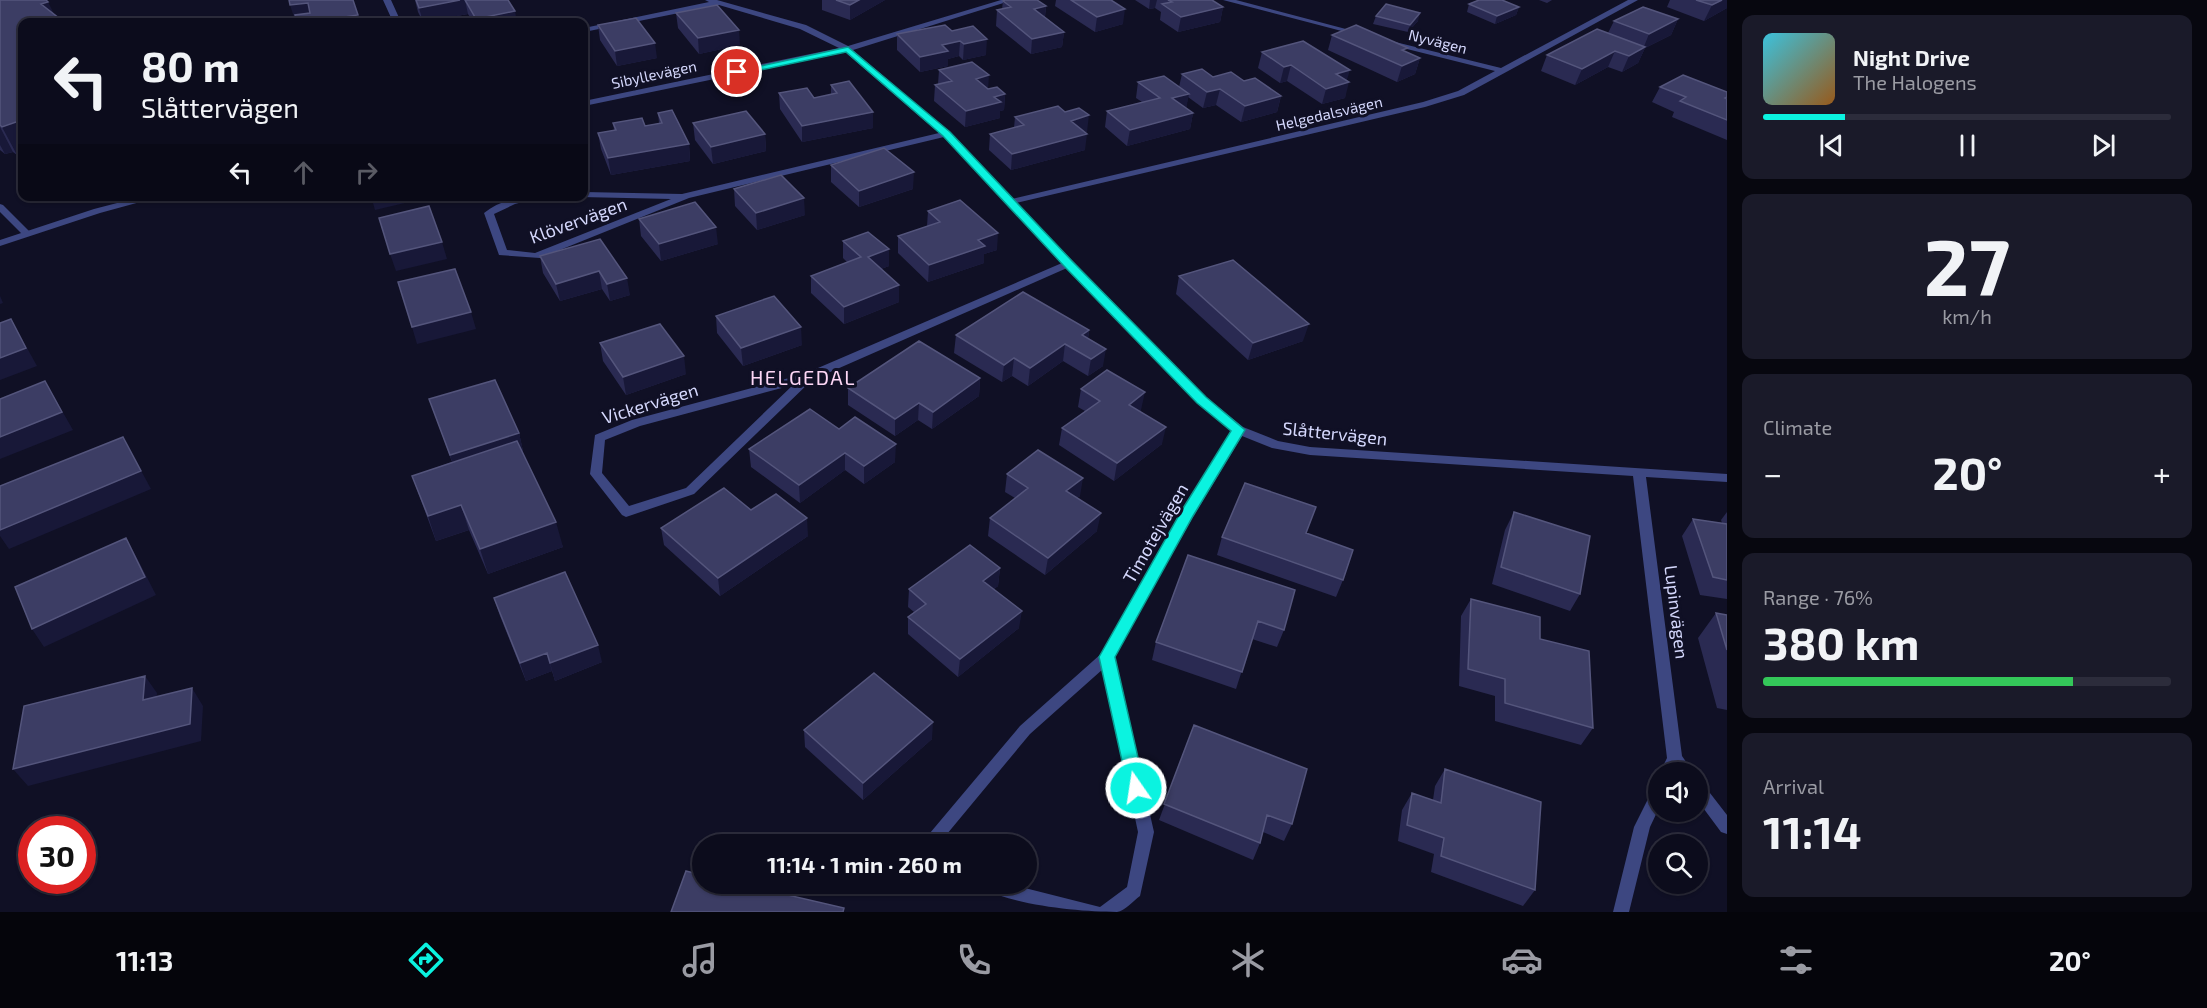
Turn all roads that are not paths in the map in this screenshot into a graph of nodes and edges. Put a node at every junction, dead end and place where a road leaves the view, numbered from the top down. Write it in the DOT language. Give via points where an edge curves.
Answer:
graph roads {
  1 [pos="387,0"];
  2 [pos="1009,0"];
  3 [pos="1227,0"];
  4 [pos="1634,0"];
  5 [pos="714,1"];
  6 [pos="395,18"];
  7 [pos="588,29"];
  8 [pos="1365,36"];
  9 [pos="1377,39"];
  10 [pos="848,49"];
  11 [pos="1503,71"];
  12 [pos="588,103"];
  13 [pos="946,134"];
  14 [pos="588,195"];
  15 [pos="686,196"];
  16 [pos="138,201"];
  17 [pos="517,201"];
  18 [pos="1010,202"];
  19 [pos="0,207"];
  20 [pos="27,234"];
  21 [pos="0,243"];
  22 [pos="1068,264"];
  23 [pos="808,377"];
  24 [pos="1239,430"];
  25 [pos="1639,472"];
  26 [pos="1727,478"];
  27 [pos="1107,657"];
  28 [pos="1675,758"];
  29 [pos="1673,762"];
  30 [pos="1678,762"];
  31 [pos="1708,802"];
  32 [pos="1648,815"];
  33 [pos="1727,827"];
  34 [pos="938,834"];
  35 [pos="1020,894"];
  36 [pos="1094,912"];
  37 [pos="1106,912"];
  38 [pos="1621,912"];
  1 -- 6 [label="street"];
  2 -- 10 [label="street, Sibyllevägen"];
  3 -- 8 [label="street"];
  4 -- 11 [label="street, Helgedalsvägen"];
  5 -- 7 [label="street"];
  5 -- 10 [label="street, Slåttervägen" via="803,27"];
  9 -- 11 [label="street, Nyvägen"];
  10 -- 12 [label="street, Sibyllevägen"];
  10 -- 13 [label="street, Slåttervägen"];
  11 -- 18 [label="street, Helgedalsvägen" via="1461,93 1425,104"];
  13 -- 15 [label="street, Klövervägen"];
  13 -- 18 [label="street, Slåttervägen"];
  14 -- 15 [label="street, Klövervägen"];
  15 -- 17 [label="street, Klövervägen" via="536,256 503,253 489,213"];
  16 -- 20 [label="street"];
  18 -- 22 [label="street, Slåttervägen"];
  19 -- 20 [label="street"];
  20 -- 21 [label="street"];
  22 -- 23 [label="street, Vickervägen"];
  22 -- 24 [label="street, Slåttervägen" via="1202,400"];
  23 -- 23 [label="street, Vickervägen" via="636,423 599,438 596,474 626,512 690,491"];
  24 -- 25 [label="street, Slåttervägen" via="1276,445 1310,451"];
  24 -- 27 [label="street, Timotejvägen"];
  25 -- 26 [label="street, Slåttervägen"];
  25 -- 28 [label="street, Lupinvägen"];
  27 -- 34 [label="street, Timotejvägen" via="1024,730"];
  27 -- 37 [label="street" via="1146,832 1134,891"];
  28 -- 29 [label="street"];
  28 -- 30 [label="street"];
  31 -- 33 [label="street"];
  32 -- 38 [label="street"];
  35 -- 36 [label="street"];
}
